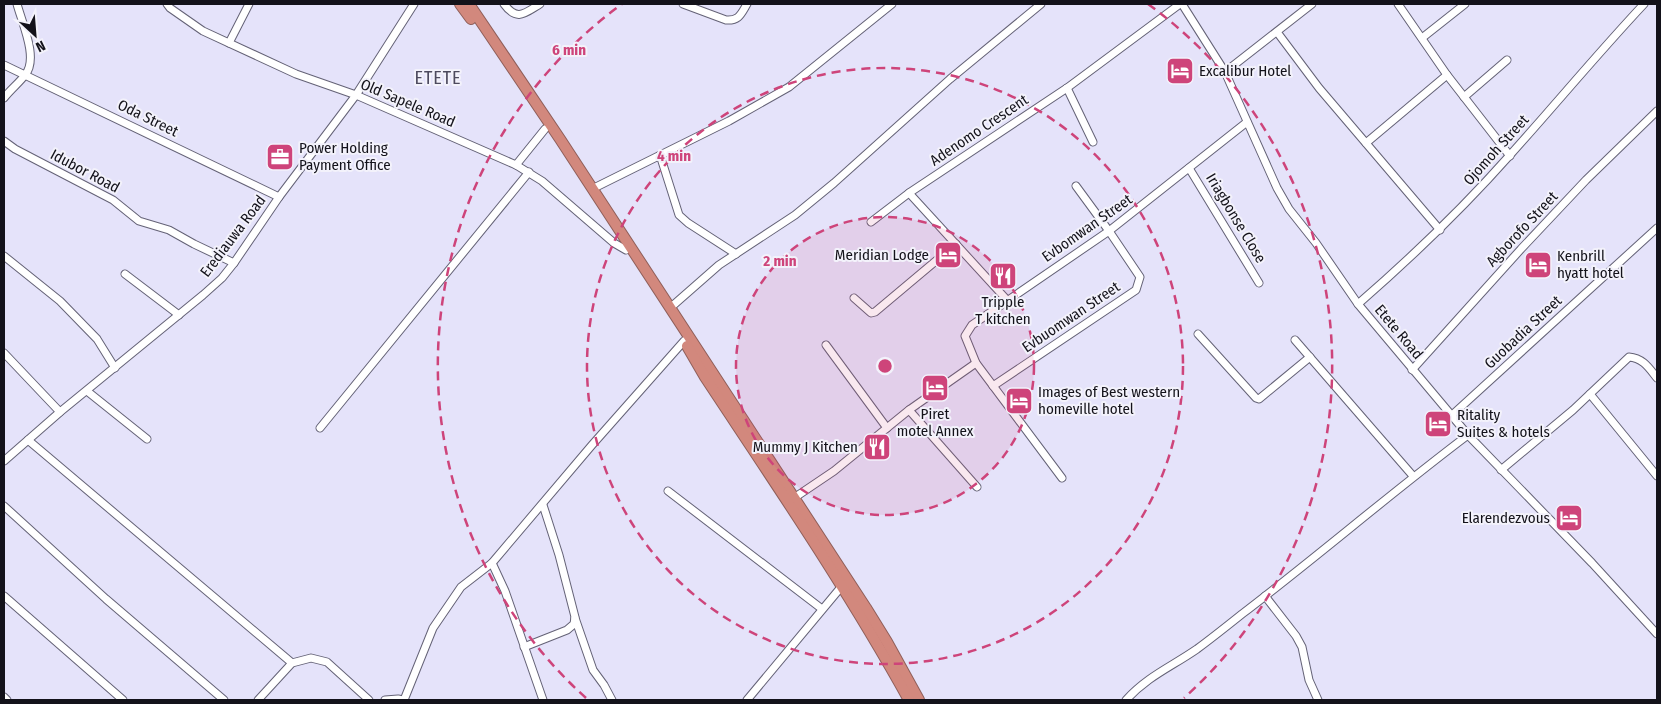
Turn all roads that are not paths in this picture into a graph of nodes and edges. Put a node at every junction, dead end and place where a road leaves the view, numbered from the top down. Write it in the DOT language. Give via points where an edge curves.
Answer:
graph roads {
  1 [pos="17,4"];
  2 [pos="167,4"];
  3 [pos="249,4"];
  4 [pos="414,4"];
  5 [pos="460,4"];
  6 [pos="504,4"];
  7 [pos="540,4"];
  8 [pos="683,4"];
  9 [pos="747,4"];
  10 [pos="892,4"];
  11 [pos="1041,4"];
  12 [pos="1181,4"];
  13 [pos="1312,4"];
  14 [pos="1398,4"];
  15 [pos="1464,4"];
  16 [pos="1644,4"];
  17 [pos="472,5"];
  18 [pos="1277,32"];
  19 [pos="1422,38"];
  20 [pos="229,43"];
  21 [pos="1507,60"];
  22 [pos="4,65"];
  23 [pos="1225,72"];
  24 [pos="26,74"];
  25 [pos="1447,75"];
  26 [pos="1067,88"];
  27 [pos="356,95"];
  28 [pos="1464,97"];
  29 [pos="4,98"];
  30 [pos="1657,111"];
  31 [pos="1247,122"];
  32 [pos="546,129"];
  33 [pos="4,141"];
  34 [pos="1093,142"];
  35 [pos="1366,143"];
  36 [pos="660,155"];
  37 [pos="1510,156"];
  38 [pos="516,165"];
  39 [pos="1189,168"];
  40 [pos="529,172"];
  41 [pos="1076,186"];
  42 [pos="592,189"];
  43 [pos="909,193"];
  44 [pos="279,197"];
  45 [pos="871,222"];
  46 [pos="1657,228"];
  47 [pos="1440,230"];
  48 [pos="1109,231"];
  49 [pos="956,244"];
  50 [pos="626,250"];
  51 [pos="736,254"];
  52 [pos="4,256"];
  53 [pos="234,262"];
  54 [pos="125,274"];
  55 [pos="1259,283"];
  56 [pos="854,298"];
  57 [pos="1007,300"];
  58 [pos="1358,304"];
  59 [pos="670,308"];
  60 [pos="179,315"];
  61 [pos="1198,334"];
  62 [pos="1295,340"];
  63 [pos="684,341"];
  64 [pos="826,345"];
  65 [pos="4,353"];
  66 [pos="1310,357"];
  67 [pos="976,363"];
  68 [pos="115,368"];
  69 [pos="1412,370"];
  70 [pos="1657,378"];
  71 [pos="993,386"];
  72 [pos="87,391"];
  73 [pos="1590,394"];
  74 [pos="909,410"];
  75 [pos="60,412"];
  76 [pos="1451,416"];
  77 [pos="320,428"];
  78 [pos="887,428"];
  79 [pos="1468,435"];
  80 [pos="147,439"];
  81 [pos="28,440"];
  82 [pos="6,456"];
  83 [pos="1501,470"];
  84 [pos="1413,476"];
  85 [pos="1657,476"];
  86 [pos="1062,478"];
  87 [pos="977,487"];
  88 [pos="668,491"];
  89 [pos="794,498"];
  90 [pos="543,504"];
  91 [pos="4,506"];
  92 [pos="492,564"];
  93 [pos="842,586"];
  94 [pos="4,596"];
  95 [pos="1265,596"];
  96 [pos="822,609"];
  97 [pos="575,617"];
  98 [pos="1654,624"];
  99 [pos="1657,634"];
  100 [pos="524,647"];
  101 [pos="292,663"];
  102 [pos="4,697"];
  103 [pos="7,700"];
  104 [pos="123,700"];
  105 [pos="224,700"];
  106 [pos="258,700"];
  107 [pos="369,700"];
  108 [pos="385,700"];
  109 [pos="403,700"];
  110 [pos="543,700"];
  111 [pos="612,700"];
  112 [pos="747,700"];
  113 [pos="909,700"];
  114 [pos="919,700"];
  115 [pos="1126,700"];
  116 [pos="1318,700"];
  1 -- 24 [label="street" via="31,52 32,64"];
  2 -- 20 [label="street, Old Sapele Road" via="203,31"];
  3 -- 20 [label="street"];
  4 -- 27 [label="street, Erediauwa Road"];
  5 -- 32 [label="highway"];
  6 -- 7 [label="street" via="511,13 518,15"];
  8 -- 9 [label="street" via="734,21"];
  10 -- 36 [label="street" via="789,87 729,122"];
  11 -- 51 [label="street" via="950,79 834,183"];
  12 -- 23 [label="street, Etete Road"];
  12 -- 26 [label="street, Adenomo Crescent"];
  13 -- 18 [label="street"];
  14 -- 19 [label="street"];
  15 -- 19 [label="street"];
  16 -- 37 [label="street, Ojomoh Street"];
  17 -- 42 [label="highway"];
  18 -- 23 [label="street"];
  18 -- 35 [label="street"];
  19 -- 25 [label="street"];
  20 -- 27 [label="street, Old Sapele Road" via="296,74"];
  21 -- 28 [label="street"];
  22 -- 24 [label="street, Oda Street"];
  23 -- 31 [label="street, Etete Road"];
  24 -- 29 [label="street"];
  24 -- 44 [label="street, Oda Street"];
  25 -- 28 [label="street"];
  25 -- 35 [label="street"];
  26 -- 34 [label="street"];
  26 -- 43 [label="street, Adenomo Crescent"];
  27 -- 38 [label="street, Old Sapele Road"];
  27 -- 44 [label="street, Erediauwa Road"];
  28 -- 37 [label="street"];
  30 -- 69 [label="street, Agborofo Street" via="1586,180"];
  31 -- 39 [label="street, Evbomwan Street"];
  31 -- 58 [label="street, Etete Road" via="1277,188"];
  32 -- 38 [label="street"];
  32 -- 50 [label="highway"];
  33 -- 53 [label="street, Idubor Road" via="113,200 139,221 169,230"];
  35 -- 47 [label="street"];
  36 -- 42 [label="street"];
  36 -- 51 [label="street" via="682,219"];
  37 -- 47 [label="street, Ojomoh Street"];
  38 -- 40 [label="street, Old Sapele Road"];
  39 -- 48 [label="street, Evbomwan Street"];
  39 -- 55 [label="street, Iriagbonse Close"];
  40 -- 50 [label="street, Old Sapele Road"];
  40 -- 77 [label="street"];
  41 -- 48 [label="street, Evbuomwan Street"];
  42 -- 59 [label="highway"];
  43 -- 45 [label="street, Adenomo Crescent"];
  43 -- 49 [label="street"];
  44 -- 53 [label="street, Erediauwa Road"];
  46 -- 76 [label="street, Guobadia Street"];
  47 -- 58 [label="street, Ojomoh Street"];
  48 -- 57 [label="street, Evbomwan Street"];
  48 -- 71 [label="street, Evbuomwan Street" via="1140,277 1136,290"];
  49 -- 56 [label="street" via="876,312 868,312"];
  49 -- 57 [label="street"];
  50 -- 63 [label="highway"];
  51 -- 59 [label="street"];
  52 -- 68 [label="street" via="60,301 97,339"];
  53 -- 60 [label="street, Erediauwa Road" via="222,278"];
  54 -- 60 [label="street"];
  57 -- 67 [label="street, Evbomwan Street" via="972,325 965,336"];
  58 -- 69 [label="street, Etete Road"];
  59 -- 89 [label="highway"];
  60 -- 68 [label="street, Erediauwa Road"];
  61 -- 66 [label="street" via="1259,399"];
  62 -- 66 [label="street"];
  63 -- 90 [label="street"];
  63 -- 93 [label="highway"];
  64 -- 78 [label="street"];
  65 -- 75 [label="street"];
  66 -- 84 [label="street"];
  67 -- 71 [label="street, Evbomwan Street"];
  67 -- 74 [label="street"];
  68 -- 72 [label="street, Erediauwa Road"];
  69 -- 76 [label="street, Etete Road"];
  70 -- 73 [label="street" via="1644,362 1629,357"];
  71 -- 86 [label="street, Evbomwan Street"];
  72 -- 75 [label="street, Erediauwa Road"];
  72 -- 80 [label="street"];
  73 -- 83 [label="street"];
  73 -- 85 [label="street"];
  74 -- 78 [label="street"];
  74 -- 87 [label="street"];
  75 -- 81 [label="street, Erediauwa Road"];
  76 -- 79 [label="street, Etete Road"];
  78 -- 89 [label="street"];
  79 -- 83 [label="street, Etete Road"];
  79 -- 84 [label="street"];
  81 -- 82 [label="street, Erediauwa Road"];
  81 -- 101 [label="street"];
  83 -- 98 [label="street, Etete Road"];
  84 -- 95 [label="street"];
  88 -- 96 [label="street"];
  89 -- 114 [label="highway" via="887,642"];
  90 -- 92 [label="street"];
  90 -- 97 [label="street"];
  91 -- 105 [label="street"];
  92 -- 100 [label="street"];
  92 -- 109 [label="street" via="461,587 433,628"];
  93 -- 96 [label="street"];
  93 -- 113 [label="highway"];
  94 -- 104 [label="street"];
  95 -- 115 [label="street" via="1197,649 1139,686"];
  95 -- 116 [label="street" via="1302,647 1309,680"];
  96 -- 112 [label="street"];
  97 -- 100 [label="street" via="574,624 567,630"];
  97 -- 111 [label="street" via="593,670"];
  98 -- 99 [label="street, Etete Road"];
  100 -- 110 [label="street"];
  101 -- 106 [label="street"];
  101 -- 107 [label="street" via="311,658 327,662"];
  102 -- 103 [label="street"];
  108 -- 109 [label="street"];
}
